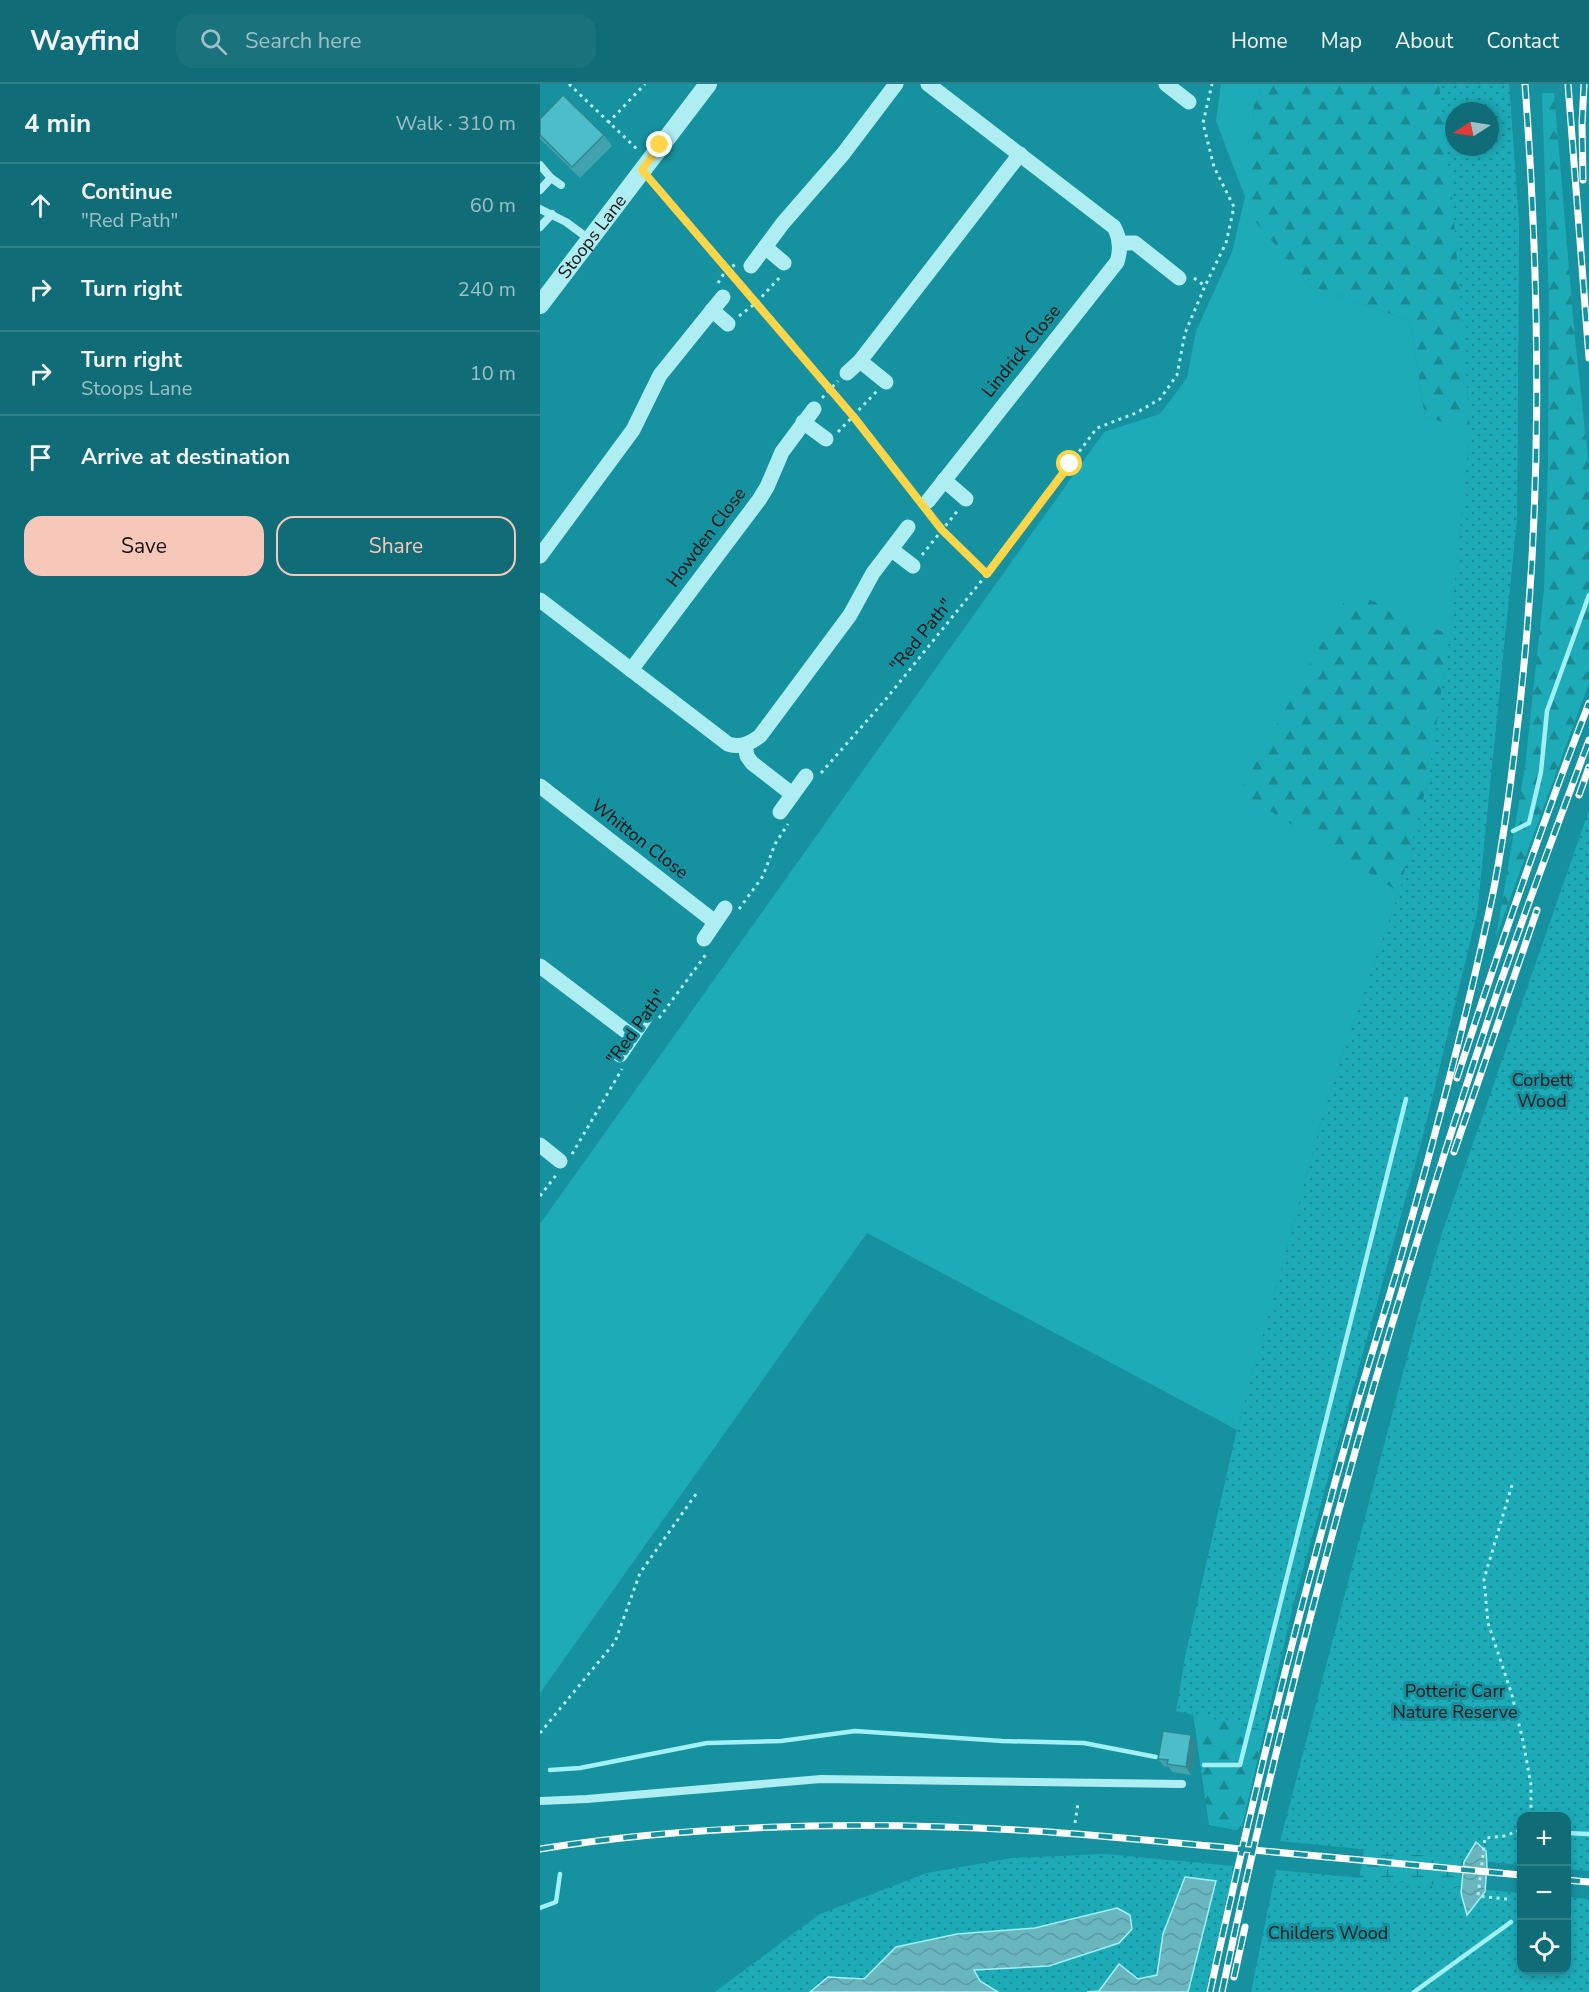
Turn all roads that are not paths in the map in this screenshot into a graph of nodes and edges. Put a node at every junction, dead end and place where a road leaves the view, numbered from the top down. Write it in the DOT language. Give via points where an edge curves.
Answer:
graph roads {
  1 [pos="708,84"];
  2 [pos="896,84"];
  3 [pos="928,84"];
  4 [pos="1166,84"];
  5 [pos="1189,102"];
  6 [pos="1020,154"];
  7 [pos="540,165"];
  8 [pos="551,178"];
  9 [pos="561,185"];
  10 [pos="540,190"];
  11 [pos="540,209"];
  12 [pos="552,214"];
  13 [pos="540,227"];
  14 [pos="589,239"];
  15 [pos="1119,243"];
  16 [pos="765,247"];
  17 [pos="784,263"];
  18 [pos="751,266"];
  19 [pos="1179,278"];
  20 [pos="723,297"];
  21 [pos="540,304"];
  22 [pos="712,310"];
  23 [pos="728,324"];
  24 [pos="860,361"];
  25 [pos="847,374"];
  26 [pos="886,382"];
  27 [pos="814,409"];
  28 [pos="803,422"];
  29 [pos="826,439"];
  30 [pos="944,480"];
  31 [pos="966,499"];
  32 [pos="925,503"];
  33 [pos="908,527"];
  34 [pos="892,550"];
  35 [pos="540,556"];
  36 [pos="913,566"];
  37 [pos="540,600"];
  38 [pos="631,670"];
  39 [pos="745,746"];
  40 [pos="811,778"];
  41 [pos="540,786"];
  42 [pos="792,794"];
  43 [pos="785,816"];
  44 [pos="731,909"];
  45 [pos="715,922"];
  46 [pos="708,942"];
  47 [pos="540,966"];
  48 [pos="651,1018"];
  49 [pos="631,1035"];
  50 [pos="623,1058"];
  51 [pos="542,1152"];
  52 [pos="563,1163"];
  53 [pos="1182,1784"];
  54 [pos="540,1801"];
  1 -- 14 [label="street, Stoops Lane"];
  2 -- 16 [label="street"];
  3 -- 6 [label="street"];
  4 -- 5 [label="street"];
  6 -- 15 [label="street" via="1114,227"];
  6 -- 24 [label="street"];
  7 -- 8 [label="lane"];
  8 -- 9 [label="lane"];
  8 -- 10 [label="lane"];
  11 -- 12 [label="lane"];
  12 -- 13 [label="lane"];
  12 -- 14 [label="lane"];
  14 -- 21 [label="street, Stoops Lane"];
  15 -- 19 [label="street" via="1135,243"];
  15 -- 30 [label="street, Lindrick Close" via="1117,262"];
  16 -- 17 [label="street"];
  16 -- 18 [label="street"];
  20 -- 22 [label="street"];
  22 -- 23 [label="street"];
  22 -- 35 [label="street" via="660,375 633,430"];
  24 -- 25 [label="street"];
  24 -- 26 [label="street"];
  27 -- 28 [label="street, Howden Close"];
  28 -- 29 [label="street"];
  28 -- 38 [label="street, Howden Close" via="782,452 759,500"];
  30 -- 31 [label="street"];
  30 -- 32 [label="street, Lindrick Close"];
  33 -- 34 [label="street"];
  34 -- 36 [label="street"];
  34 -- 39 [label="street" via="873,573 850,615 760,736"];
  37 -- 38 [label="street"];
  38 -- 39 [label="street" via="728,744"];
  39 -- 42 [label="street" via="752,763"];
  40 -- 42 [label="street"];
  41 -- 45 [label="street, Whitton Close"];
  42 -- 43 [label="street"];
  44 -- 45 [label="street"];
  45 -- 46 [label="street"];
  47 -- 49 [label="street"];
  48 -- 49 [label="street"];
  49 -- 50 [label="street"];
  51 -- 52 [label="street"];
  53 -- 54 [label="lane" via="821,1779"];
}
